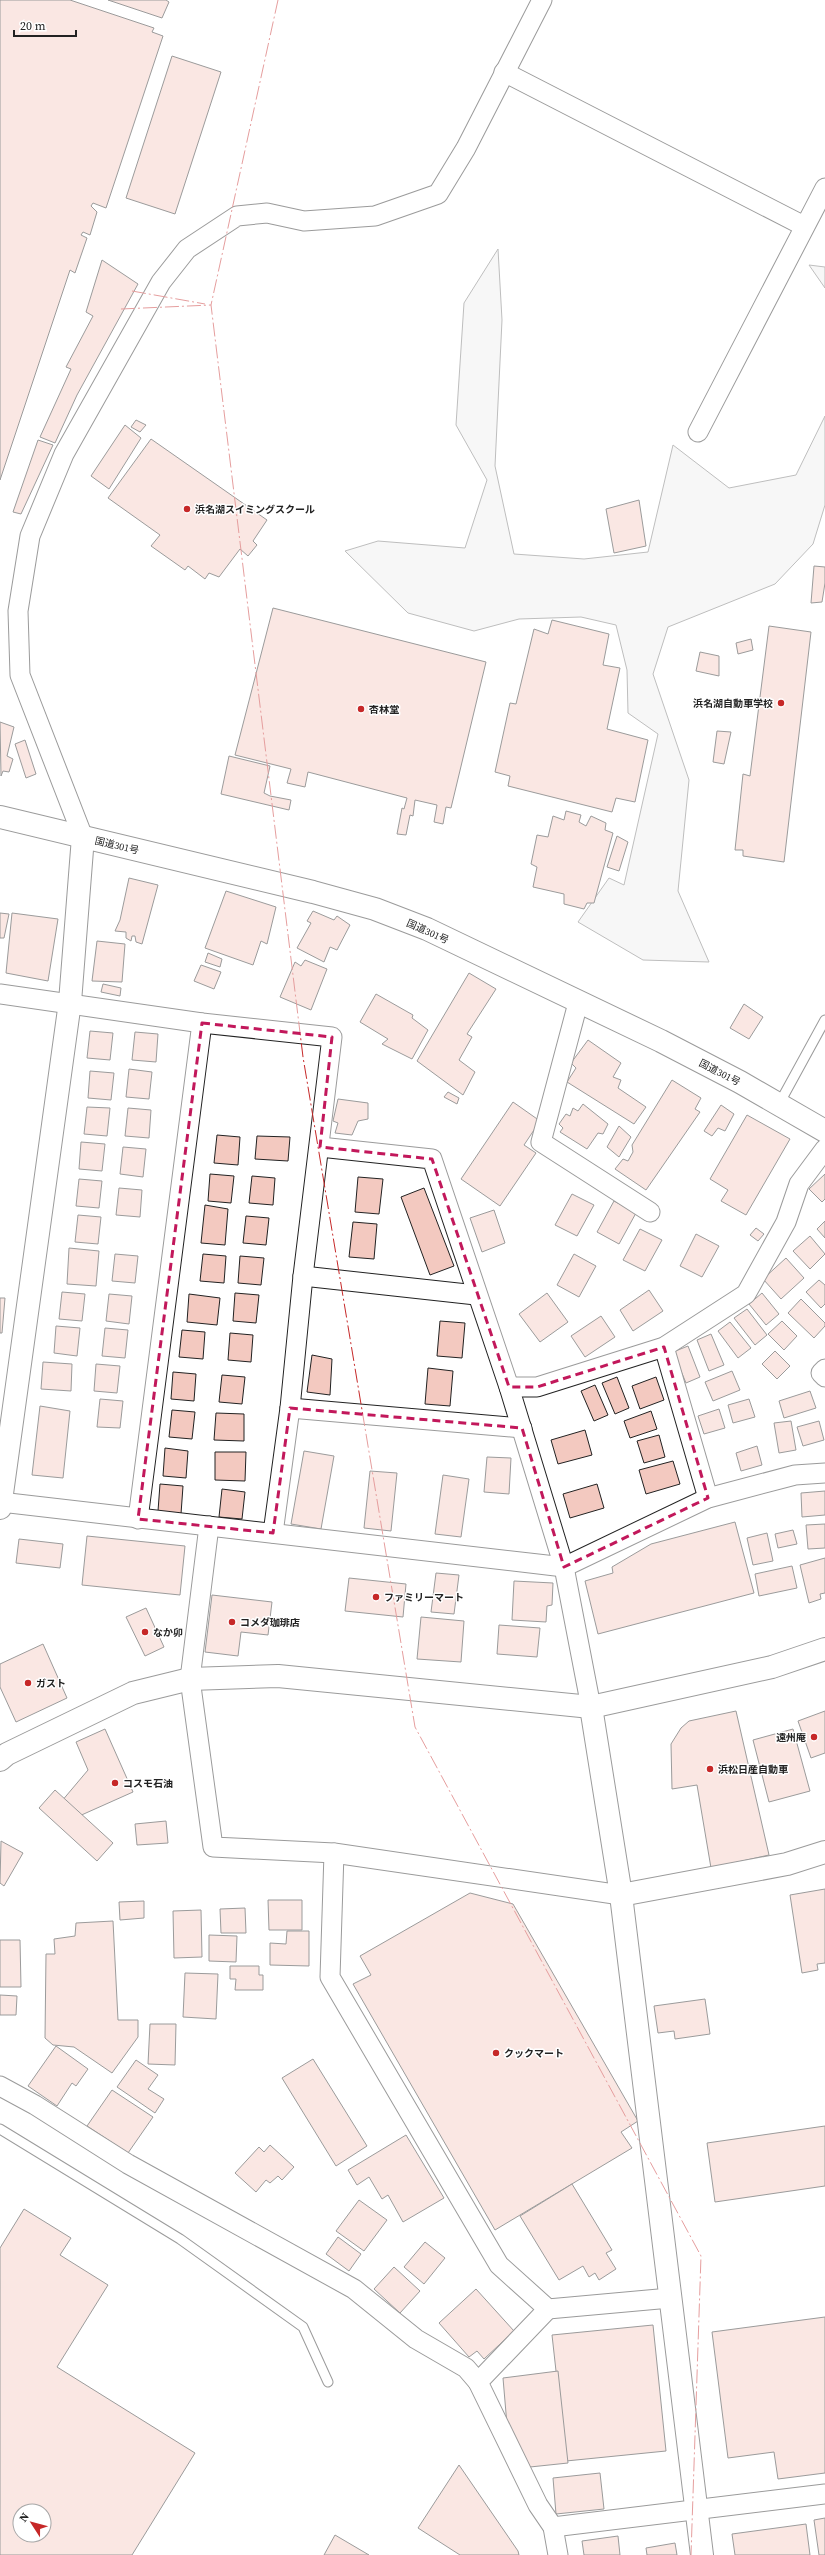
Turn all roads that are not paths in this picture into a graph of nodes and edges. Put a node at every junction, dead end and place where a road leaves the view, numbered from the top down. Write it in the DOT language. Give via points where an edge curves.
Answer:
graph roads {
  1 [pos="542,0"];
  2 [pos="504,72"];
  3 [pos="825,188"];
  4 [pos="804,226"];
  5 [pos="698,432"];
  6 [pos="0,817"];
  7 [pos="83,837"];
  8 [pos="0,994"];
  9 [pos="70,1002"];
  10 [pos="578,1003"];
  11 [pos="825,1020"];
  12 [pos="202,1022"];
  13 [pos="778,1104"];
  14 [pos="825,1131"];
  15 [pos="320,1147"];
  16 [pos="825,1149"];
  17 [pos="650,1212"];
  18 [pos="303,1276"];
  19 [pos="476,1295"];
  20 [pos="664,1347"];
  21 [pos="825,1369"];
  22 [pos="825,1377"];
  23 [pos="508,1387"];
  24 [pos="290,1408"];
  25 [pos="522,1428"];
  26 [pos="825,1473"];
  27 [pos="708,1498"];
  28 [pos="1,1504"];
  29 [pos="138,1519"];
  30 [pos="209,1526"];
  31 [pos="273,1532"];
  32 [pos="564,1567"];
  33 [pos="825,1649"];
  34 [pos="190,1679"];
  35 [pos="591,1707"];
  36 [pos="2,1751"];
  37 [pos="825,1852"];
  38 [pos="334,1853"];
  39 [pos="621,1895"];
  40 [pos="0,2086"];
  41 [pos="0,2129"];
  42 [pos="670,2298"];
  43 [pos="548,2309"];
  44 [pos="328,2382"];
  45 [pos="478,2382"];
  46 [pos="825,2494"];
  47 [pos="696,2510"];
  48 [pos="553,2527"];
  49 [pos="558,2555"];
  50 [pos="702,2555"];
  1 -- 2 [label="street"];
  2 -- 4 [label="street"];
  2 -- 7 [label="street" via="466,148 438,194 375,216 304,220 267,213 237,216 187,249 161,282 64,454 30,536 18,611 20,675"];
  3 -- 4 [label="street"];
  4 -- 5 [label="street"];
  6 -- 7 [label="main road, 国道301号"];
  7 -- 9 [label="main road"];
  7 -- 10 [label="main road, 国道301号" via="313,892 375,910 427,929"];
  8 -- 9 [label="street"];
  9 -- 12 [label="street"];
  9 -- 28 [label="main road"];
  10 -- 13 [label="main road, 国道301号" via="661,1041"];
  10 -- 17 [label="street" via="541,1142"];
  11 -- 13 [label="lane"];
  12 -- 15 [label="street" via="332,1037"];
  12 -- 29 [label="street"];
  13 -- 14 [label="main road, 国道301号"];
  15 -- 18 [label="street"];
  15 -- 19 [label="street" via="432,1159"];
  16 -- 20 [label="street" via="799,1184 786,1222 746,1294"];
  18 -- 19 [label="street"];
  18 -- 24 [label="street"];
  19 -- 23 [label="street"];
  20 -- 23 [label="street" via="537,1387"];
  20 -- 27 [label="street"];
  21 -- 22 [label="street" via="821,1373"];
  23 -- 25 [label="street"];
  24 -- 25 [label="street"];
  24 -- 31 [label="street"];
  25 -- 32 [label="street"];
  26 -- 27 [label="street" via="795,1475"];
  27 -- 32 [label="street"];
  28 -- 29 [label="street"];
  29 -- 30 [label="street"];
  30 -- 31 [label="street"];
  30 -- 34 [label="street"];
  31 -- 32 [label="street"];
  32 -- 35 [label="street"];
  33 -- 35 [label="main road" via="772,1667"];
  34 -- 35 [label="main road" via="278,1676"];
  34 -- 36 [label="main road" via="133,1693"];
  34 -- 38 [label="street" via="213,1847"];
  35 -- 39 [label="main road"];
  37 -- 39 [label="main road" via="787,1864"];
  38 -- 39 [label="street"];
  38 -- 43 [label="street" via="330,1977 499,2265"];
  39 -- 42 [label="main road"];
  40 -- 45 [label="street" via="36,2105 128,2164 354,2289 416,2339 466,2368"];
  41 -- 44 [label="lane" via="180,2239 303,2327"];
  42 -- 43 [label="street"];
  42 -- 47 [label="main road"];
  43 -- 45 [label="street"];
  45 -- 48 [label="street" via="538,2506"];
  46 -- 47 [label="street"];
  47 -- 48 [label="street"];
  47 -- 50 [label="main road"];
  48 -- 49 [label="street"];
}
